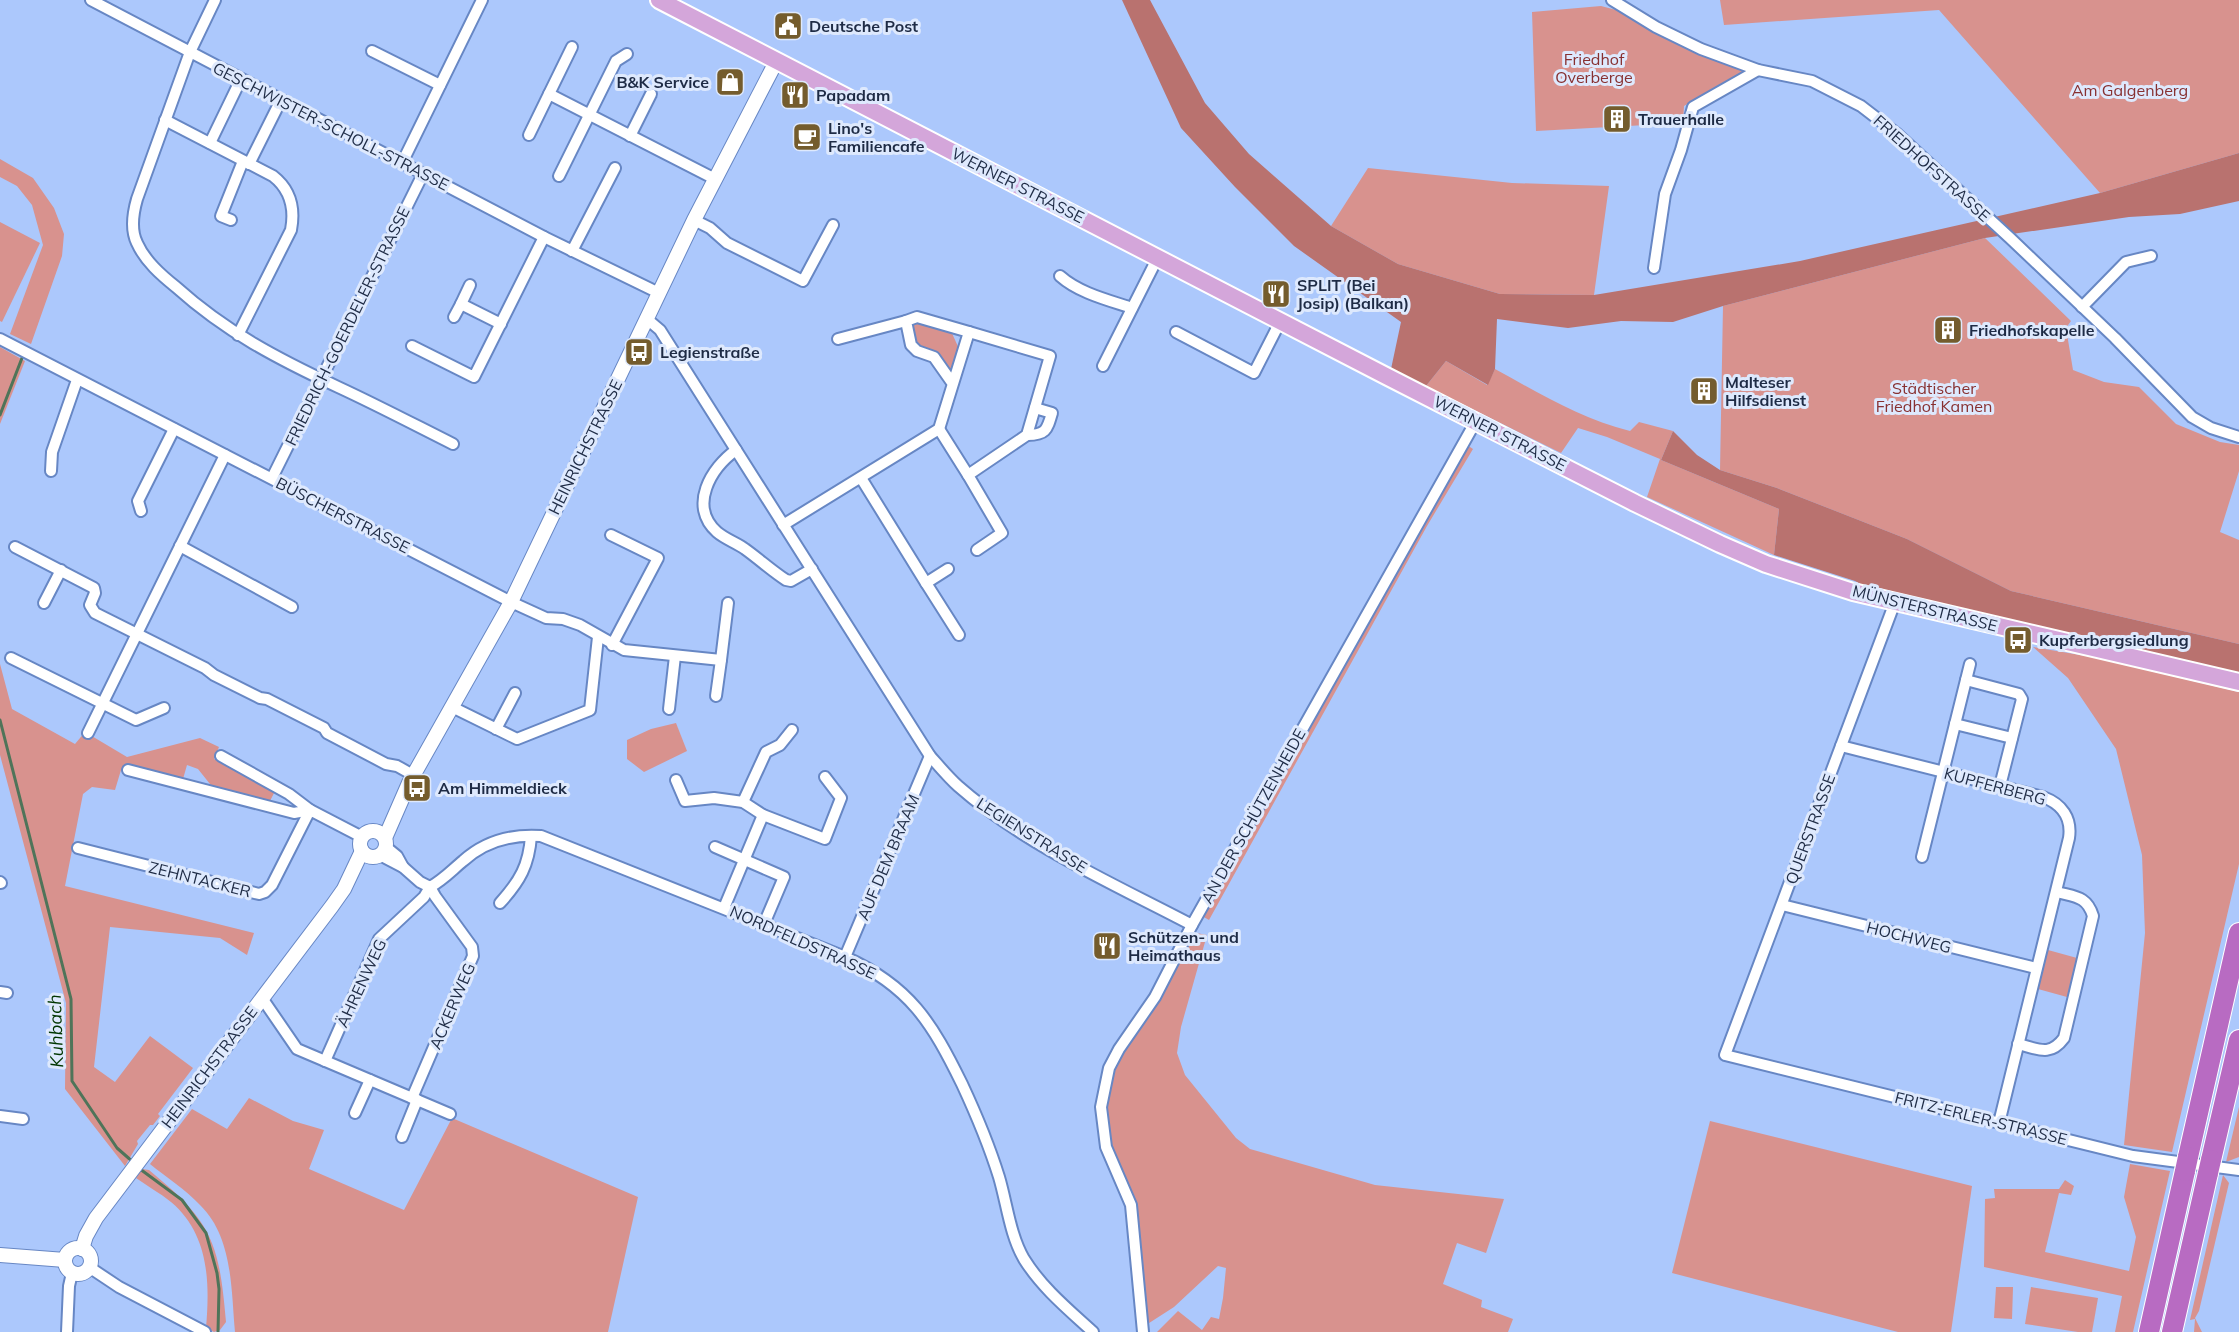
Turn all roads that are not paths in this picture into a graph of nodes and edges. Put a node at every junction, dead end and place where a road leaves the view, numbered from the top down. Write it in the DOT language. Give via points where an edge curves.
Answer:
graph roads {
  1 [pos="90,0"];
  2 [pos="215,0"];
  3 [pos="482,0"];
  4 [pos="659,0"];
  5 [pos="1612,0"];
  6 [pos="572,47"];
  7 [pos="372,51"];
  8 [pos="190,52"];
  9 [pos="627,54"];
  10 [pos="777,60"];
  11 [pos="1758,70"];
  12 [pos="242,80"];
  13 [pos="440,85"];
  14 [pos="549,94"];
  15 [pos="651,94"];
  16 [pos="281,100"];
  17 [pos="589,116"];
  18 [pos="165,120"];
  19 [pos="529,135"];
  20 [pos="630,136"];
  21 [pos="210,143"];
  22 [pos="246,162"];
  23 [pos="402,163"];
  24 [pos="615,168"];
  25 [pos="423,174"];
  26 [pos="559,177"];
  27 [pos="715,179"];
  28 [pos="231,220"];
  29 [pos="694,220"];
  30 [pos="833,225"];
  31 [pos="544,237"];
  32 [pos="572,251"];
  33 [pos="2151,256"];
  34 [pos="1158,257"];
  35 [pos="1654,268"];
  36 [pos="1060,276"];
  37 [pos="470,285"];
  38 [pos="659,293"];
  39 [pos="461,304"];
  40 [pos="2082,307"];
  41 [pos="1132,308"];
  42 [pos="454,317"];
  43 [pos="647,319"];
  44 [pos="1281,320"];
  45 [pos="906,321"];
  46 [pos="501,324"];
  47 [pos="969,332"];
  48 [pos="1176,332"];
  49 [pos="238,335"];
  50 [pos="0,339"];
  51 [pos="838,339"];
  52 [pos="412,346"];
  53 [pos="1103,366"];
  54 [pos="77,380"];
  55 [pos="320,380"];
  56 [pos="953,384"];
  57 [pos="1035,408"];
  58 [pos="1476,421"];
  59 [pos="174,429"];
  60 [pos="939,429"];
  61 [pos="1027,435"];
  62 [pos="2239,437"];
  63 [pos="453,444"];
  64 [pos="736,450"];
  65 [pos="225,455"];
  66 [pos="51,471"];
  67 [pos="968,475"];
  68 [pos="272,478"];
  69 [pos="861,478"];
  70 [pos="141,511"];
  71 [pos="783,525"];
  72 [pos="611,535"];
  73 [pos="1720,544"];
  74 [pos="180,546"];
  75 [pos="15,547"];
  76 [pos="977,550"];
  77 [pos="948,569"];
  78 [pos="61,570"];
  79 [pos="812,570"];
  80 [pos="926,583"];
  81 [pos="511,602"];
  82 [pos="1895,602"];
  83 [pos="44,603"];
  84 [pos="728,603"];
  85 [pos="292,607"];
  86 [pos="137,634"];
  87 [pos="959,634"];
  88 [pos="598,637"];
  89 [pos="612,645"];
  90 [pos="675,656"];
  91 [pos="11,658"];
  92 [pos="721,660"];
  93 [pos="1970,664"];
  94 [pos="1966,680"];
  95 [pos="2239,682"];
  96 [pos="515,693"];
  97 [pos="716,696"];
  98 [pos="102,703"];
  99 [pos="452,707"];
  100 [pos="164,708"];
  101 [pos="669,709"];
  102 [pos="1955,724"];
  103 [pos="496,729"];
  104 [pos="792,730"];
  105 [pos="88,733"];
  106 [pos="2012,738"];
  107 [pos="1841,746"];
  108 [pos="220,756"];
  109 [pos="930,756"];
  110 [pos="128,770"];
  111 [pos="1943,772"];
  112 [pos="413,775"];
  113 [pos="825,777"];
  114 [pos="676,780"];
  115 [pos="2000,786"];
  116 [pos="289,794"];
  117 [pos="744,802"];
  118 [pos="281,810"];
  119 [pos="310,810"];
  120 [pos="763,815"];
  121 [pos="531,836"];
  122 [pos="374,845"];
  123 [pos="715,847"];
  124 [pos="78,848"];
  125 [pos="1922,857"];
  126 [pos="744,861"];
  127 [pos="430,886"];
  128 [pos="2057,892"];
  129 [pos="500,903"];
  130 [pos="1782,905"];
  131 [pos="724,908"];
  132 [pos="764,924"];
  133 [pos="1192,925"];
  134 [pos="2239,933"];
  135 [pos="845,957"];
  136 [pos="2036,968"];
  137 [pos="262,998"];
  138 [pos="2239,1040"];
  139 [pos="2018,1044"];
  140 [pos="1725,1055"];
  141 [pos="325,1061"];
  142 [pos="370,1080"];
  143 [pos="415,1099"];
  144 [pos="355,1113"];
  145 [pos="450,1114"];
  146 [pos="0,1116"];
  147 [pos="23,1119"];
  148 [pos="1999,1123"];
  149 [pos="402,1137"];
  150 [pos="2239,1170"];
  151 [pos="82,1249"];
  152 [pos="0,1255"];
  153 [pos="65,1260"];
  154 [pos="89,1267"];
  155 [pos="72,1273"];
  156 [pos="67,1332"];
  157 [pos="205,1332"];
  158 [pos="1093,1332"];
  159 [pos="1143,1332"];
  160 [pos="2149,1332"];
  161 [pos="2172,1332"];
  1 -- 8 [label="street, GESCHWISTER-SCHOLL-STRASSE"];
  2 -- 8 [label="street"];
  3 -- 13 [label="street"];
  4 -- 10 [label="main road, WERNER STRASSE"];
  5 -- 11 [label="street, FRIEDHOFSTRASSE" via="1678,39"];
  6 -- 14 [label="street"];
  7 -- 13 [label="street"];
  8 -- 12 [label="street, GESCHWISTER-SCHOLL-STRASSE"];
  8 -- 18 [label="street"];
  9 -- 17 [label="street" via="616,61"];
  10 -- 27 [label="street, HEINRICHSTRASSE"];
  10 -- 34 [label="main road, WERNER STRASSE"];
  11 -- 35 [label="street" via="1693,107 1665,194"];
  11 -- 40 [label="street, FRIEDHOFSTRASSE" via="1812,81 1861,106 1896,133"];
  12 -- 16 [label="street, GESCHWISTER-SCHOLL-STRASSE"];
  12 -- 21 [label="street"];
  13 -- 23 [label="street"];
  14 -- 17 [label="street"];
  14 -- 19 [label="street"];
  15 -- 20 [label="street"];
  16 -- 22 [label="street"];
  16 -- 23 [label="street, GESCHWISTER-SCHOLL-STRASSE"];
  17 -- 20 [label="street"];
  17 -- 26 [label="street"];
  18 -- 21 [label="street"];
  18 -- 49 [label="street" via="133,211 134,237 147,259 168,280"];
  20 -- 27 [label="street"];
  21 -- 22 [label="street"];
  22 -- 28 [label="street" via="221,216"];
  22 -- 49 [label="street" via="279,181 288,194 293,216 287,239"];
  23 -- 25 [label="street, GESCHWISTER-SCHOLL-STRASSE"];
  24 -- 32 [label="street"];
  25 -- 31 [label="street, GESCHWISTER-SCHOLL-STRASSE"];
  25 -- 55 [label="street, FRIEDRICH-GOERDELER-STRASSE"];
  27 -- 29 [label="street, HEINRICHSTRASSE"];
  29 -- 30 [label="street" via="726,243 803,281"];
  29 -- 38 [label="street, HEINRICHSTRASSE"];
  31 -- 32 [label="street, GESCHWISTER-SCHOLL-STRASSE"];
  31 -- 46 [label="street"];
  32 -- 38 [label="street, GESCHWISTER-SCHOLL-STRASSE"];
  33 -- 40 [label="street" via="2126,262"];
  34 -- 41 [label="street"];
  34 -- 44 [label="main road, WERNER STRASSE"];
  36 -- 41 [label="street" via="1087,292"];
  37 -- 39 [label="street"];
  38 -- 43 [label="street, HEINRICHSTRASSE"];
  39 -- 42 [label="street"];
  39 -- 46 [label="street"];
  40 -- 62 [label="street, FRIEDHOFSTRASSE" via="2192,417"];
  41 -- 53 [label="street"];
  43 -- 64 [label="street, LEGIENSTRASSE" via="657,326"];
  43 -- 81 [label="street, HEINRICHSTRASSE"];
  44 -- 48 [label="street" via="1254,373"];
  44 -- 58 [label="main road, WERNER STRASSE"];
  45 -- 47 [label="street" via="917,317"];
  45 -- 51 [label="street"];
  45 -- 56 [label="street" via="911,345 916,351 934,357"];
  46 -- 52 [label="street" via="474,377"];
  47 -- 56 [label="street"];
  47 -- 57 [label="street" via="1050,356"];
  49 -- 55 [label="street"];
  50 -- 54 [label="street, BÜSCHERSTRASSE"];
  54 -- 59 [label="street, BÜSCHERSTRASSE"];
  54 -- 66 [label="street" via="52,452"];
  55 -- 63 [label="street"];
  55 -- 68 [label="street, FRIEDRICH-GOERDELER-STRASSE"];
  56 -- 60 [label="street"];
  57 -- 61 [label="street"];
  57 -- 61 [label="street" via="1052,413 1047,429 1038,435"];
  58 -- 73 [label="main road, WERNER STRASSE"];
  58 -- 133 [label="street, AN DER SCHÜTZENHEIDE"];
  59 -- 65 [label="street, BÜSCHERSTRASSE"];
  59 -- 70 [label="street" via="138,501"];
  60 -- 67 [label="street"];
  60 -- 69 [label="street"];
  61 -- 67 [label="street"];
  64 -- 71 [label="street, LEGIENSTRASSE"];
  64 -- 79 [label="street" via="719,465 706,488 704,508 710,523 786,580"];
  65 -- 68 [label="street, BÜSCHERSTRASSE"];
  65 -- 74 [label="street"];
  67 -- 76 [label="street" via="1002,533"];
  68 -- 81 [label="street, BÜSCHERSTRASSE"];
  69 -- 71 [label="street"];
  69 -- 80 [label="street"];
  71 -- 79 [label="street, LEGIENSTRASSE"];
  72 -- 89 [label="street" via="658,558"];
  73 -- 82 [label="main road, MÜNSTERSTRASSE" via="1811,579"];
  74 -- 85 [label="street"];
  74 -- 86 [label="street"];
  75 -- 78 [label="street"];
  77 -- 80 [label="street"];
  78 -- 83 [label="street"];
  78 -- 86 [label="street" via="94,588 90,605 93,612"];
  79 -- 109 [label="street, LEGIENSTRASSE"];
  80 -- 87 [label="street"];
  81 -- 88 [label="street, BÜSCHERSTRASSE" via="546,618 580,625"];
  81 -- 99 [label="street, HEINRICHSTRASSE"];
  82 -- 95 [label="main road, MÜNSTERSTRASSE"];
  82 -- 107 [label="street, QUERSTRASSE"];
  84 -- 92 [label="street"];
  86 -- 98 [label="street"];
  86 -- 112 [label="street"];
  88 -- 89 [label="street, BÜSCHERSTRASSE"];
  88 -- 103 [label="street" via="590,710 517,739"];
  89 -- 90 [label="street, BÜSCHERSTRASSE"];
  90 -- 92 [label="street, BÜSCHERSTRASSE"];
  90 -- 101 [label="street"];
  91 -- 98 [label="street"];
  92 -- 97 [label="street"];
  93 -- 94 [label="street"];
  94 -- 102 [label="street"];
  94 -- 106 [label="street" via="2019,694 2022,699"];
  96 -- 103 [label="street"];
  98 -- 100 [label="street" via="136,720"];
  98 -- 105 [label="street"];
  99 -- 103 [label="street"];
  99 -- 112 [label="street, HEINRICHSTRASSE"];
  102 -- 106 [label="street"];
  102 -- 111 [label="street"];
  104 -- 117 [label="street" via="780,745 766,753"];
  106 -- 115 [label="street"];
  107 -- 111 [label="street, KUPFERBERG"];
  107 -- 130 [label="street, QUERSTRASSE"];
  108 -- 116 [label="street"];
  109 -- 133 [label="street, LEGIENSTRASSE" via="957,786 990,811 1056,853"];
  109 -- 135 [label="street, AUF DEM BRAAM"];
  110 -- 118 [label="street"];
  111 -- 115 [label="street, KUPFERBERG"];
  111 -- 125 [label="street"];
  112 -- 122 [label="street, HEINRICHSTRASSE"];
  113 -- 120 [label="street" via="841,798 825,839"];
  114 -- 117 [label="street" via="685,801 714,798"];
  115 -- 128 [label="street, KUPFERBERG" via="2051,800 2066,815 2070,829"];
  116 -- 118 [label="street"];
  116 -- 119 [label="street"];
  117 -- 120 [label="street"];
  118 -- 119 [label="street"];
  119 -- 122 [label="street"];
  119 -- 124 [label="street, ZEHNTACKER" via="272,885 259,894"];
  120 -- 126 [label="street"];
  121 -- 127 [label="street, NORDFELDSTRASSE" via="508,837 486,845"];
  121 -- 129 [label="street" via="529,858 515,887"];
  121 -- 131 [label="street, NORDFELDSTRASSE" via="551,839"];
  122 -- 127 [label="street"];
  122 -- 137 [label="street, HEINRICHSTRASSE"];
  123 -- 126 [label="street"];
  126 -- 131 [label="street"];
  126 -- 132 [label="street" via="784,877"];
  127 -- 141 [label="street, ÄHRENWEG" via="424,897 379,939"];
  127 -- 143 [label="street, ACKERWEG" via="472,946 473,956"];
  128 -- 136 [label="street, KUPFERBERG"];
  128 -- 139 [label="street" via="2087,902 2093,916 2064,1038 2052,1050"];
  130 -- 136 [label="street, HOCHWEG"];
  130 -- 140 [label="street, QUERSTRASSE"];
  131 -- 132 [label="street, NORDFELDSTRASSE"];
  132 -- 135 [label="street, NORDFELDSTRASSE"];
  133 -- 159 [label="street, AN DER SCHÜTZENHEIDE" via="1155,997 1109,1068 1101,1107 1106,1146 1131,1205"];
  134 -- 160 [label="highway"];
  135 -- 158 [label="street, NORDFELDSTRASSE" via="890,982 930,1025 984,1134 1024,1259 1057,1299"];
  136 -- 139 [label="street, KUPFERBERG"];
  137 -- 141 [label="street" via="297,1049"];
  137 -- 151 [label="street, HEINRICHSTRASSE" via="96,1218"];
  138 -- 161 [label="highway"];
  139 -- 148 [label="street, KUPFERBERG"];
  140 -- 148 [label="street, FRITZ-ERLER-STRASSE"];
  141 -- 142 [label="street"];
  142 -- 143 [label="street"];
  142 -- 144 [label="street"];
  143 -- 145 [label="street"];
  143 -- 149 [label="street"];
  146 -- 147 [label="street"];
  148 -- 150 [label="street, FRITZ-ERLER-STRASSE" via="2133,1156"];
  151 -- 153 [label="street" via="69,1252"];
  151 -- 154 [label="street" via="89,1256"];
  152 -- 153 [label="street"];
  153 -- 155 [label="street"];
  154 -- 155 [label="street" via="84,1272"];
  154 -- 157 [label="street"];
  155 -- 156 [label="street"];
}
